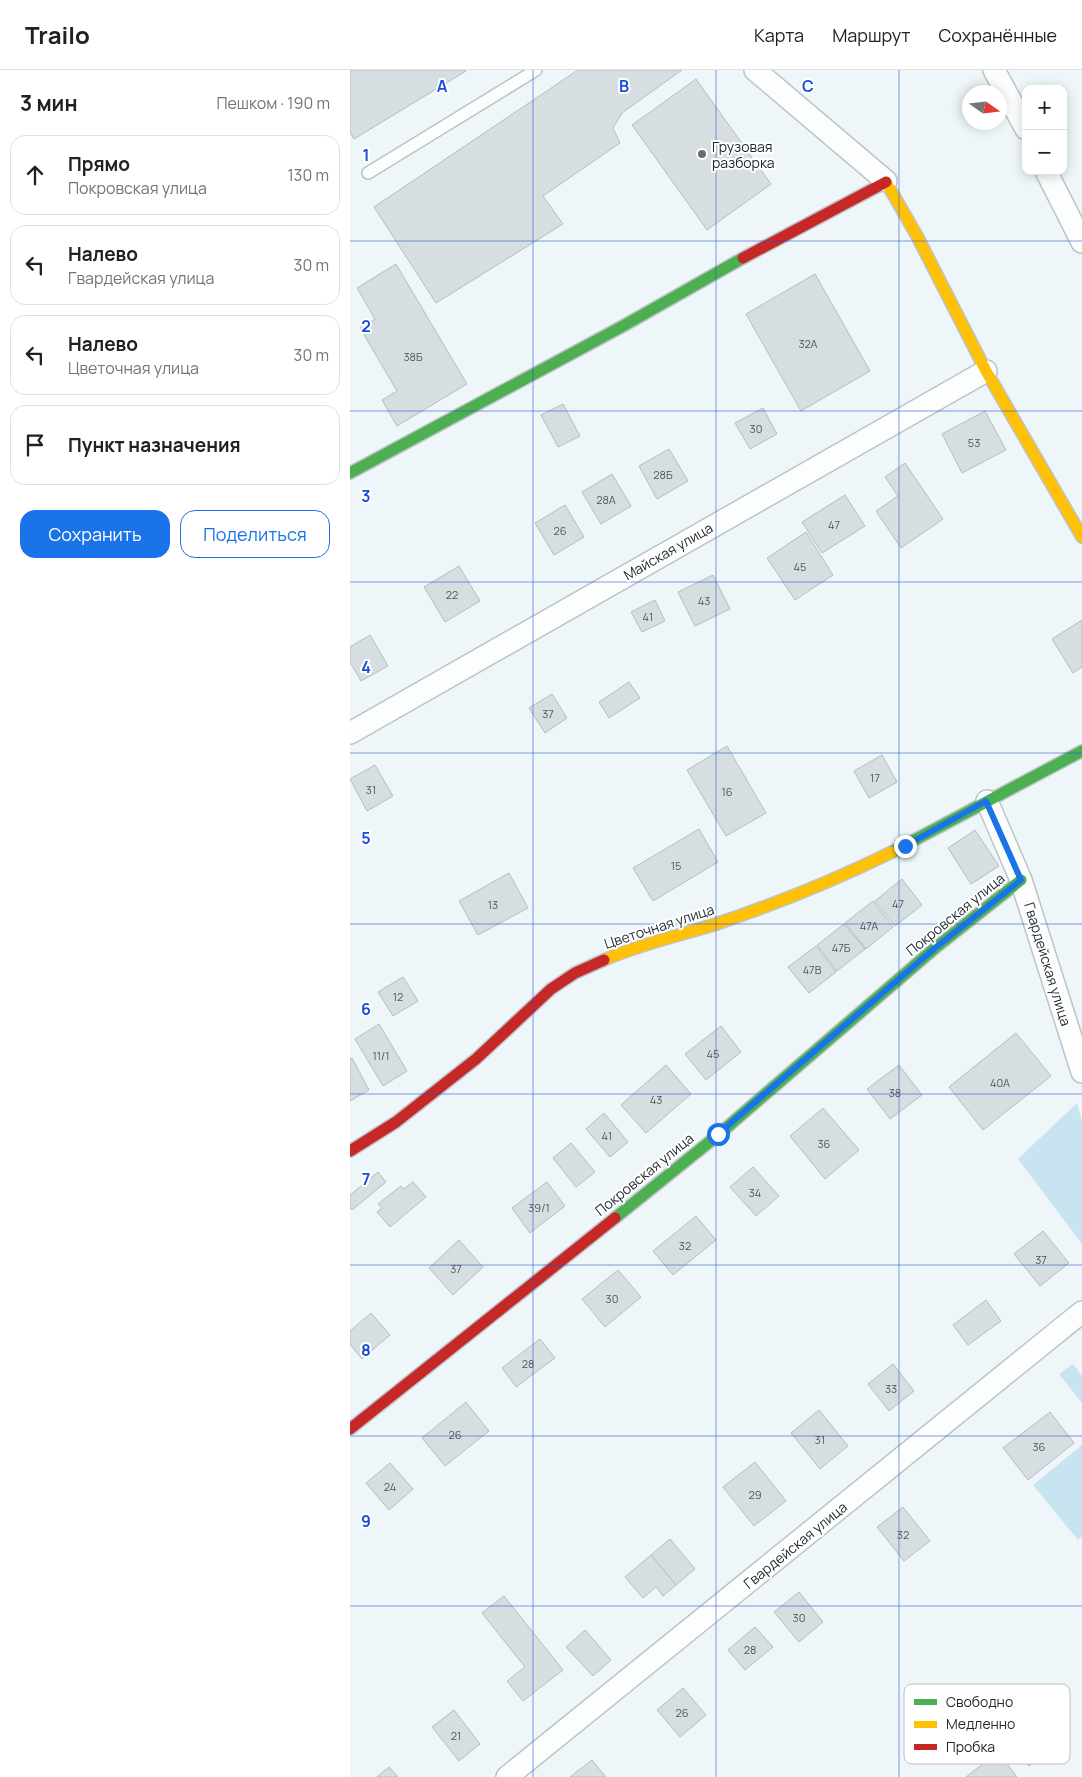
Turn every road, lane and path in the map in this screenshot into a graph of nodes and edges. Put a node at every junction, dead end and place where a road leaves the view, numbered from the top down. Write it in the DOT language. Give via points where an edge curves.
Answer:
graph roads {
  1 [pos="536,70"];
  2 [pos="755,70"];
  3 [pos="994,70"];
  4 [pos="1022,122"];
  5 [pos="368,173"];
  6 [pos="1048,175"];
  7 [pos="886,181"];
  8 [pos="1082,242"];
  9 [pos="986,371"];
  10 [pos="350,473"];
  11 [pos="1082,537"];
  12 [pos="350,733"];
  13 [pos="1082,751"];
  14 [pos="986,801"];
  15 [pos="1021,880"];
  16 [pos="1082,1072"];
  17 [pos="350,1151"];
  18 [pos="1082,1312"];
  19 [pos="350,1429"];
  20 [pos="507,1777"];
  1 -- 5 [label="lane"];
  2 -- 7 [label="street"];
  3 -- 4 [label="street"];
  6 -- 8 [label="street"];
  7 -- 9 [label="street"];
  7 -- 10 [label="street"];
  9 -- 11 [label="street"];
  9 -- 12 [label="street, Майская улица"];
  13 -- 14 [label="street, Цветочная улица"];
  14 -- 15 [label="street, Гвардейская улица"];
  14 -- 17 [label="street, Цветочная улица" via="841,877 716,924 628,949 575,973 552,989 469,1065 396,1122"];
  15 -- 16 [label="street, Гвардейская улица"];
  15 -- 19 [label="street, Покровская улица" via="935,948 710,1141"];
  18 -- 20 [label="street, Гвардейская улица"];
}
